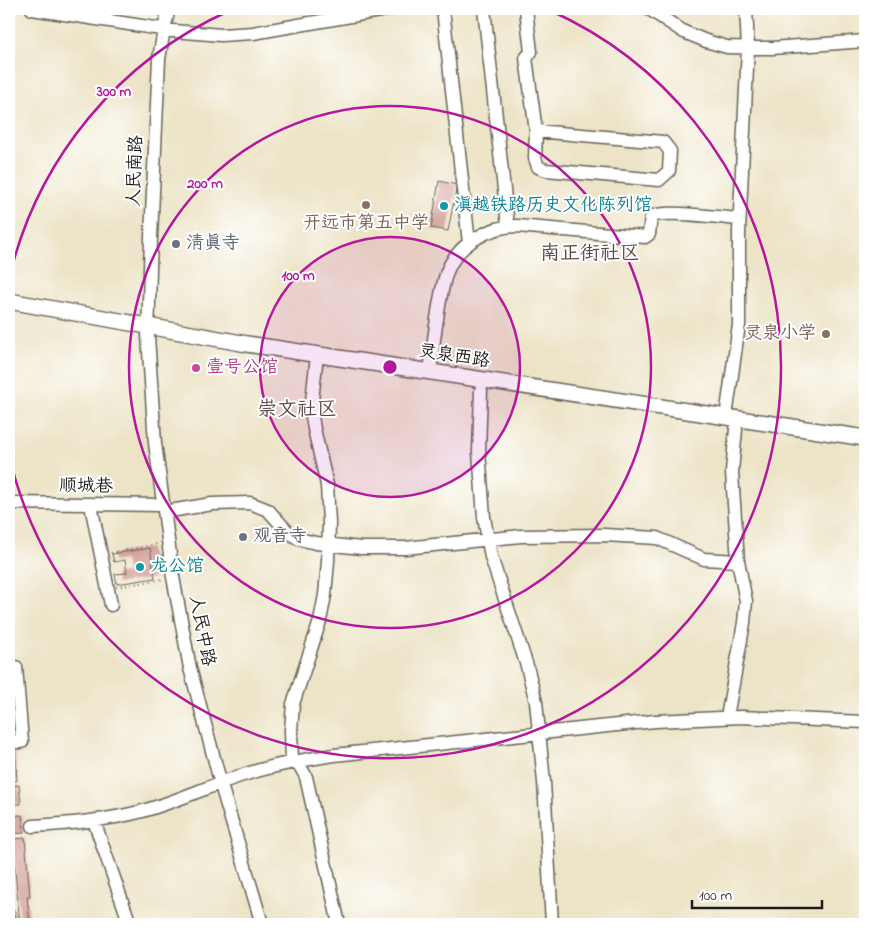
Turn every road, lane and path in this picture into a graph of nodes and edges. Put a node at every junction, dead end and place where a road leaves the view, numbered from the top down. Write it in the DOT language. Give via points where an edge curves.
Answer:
graph roads {
  1 [pos="32,9"];
  2 [pos="169,9"];
  3 [pos="391,9"];
  4 [pos="442,9"];
  5 [pos="484,9"];
  6 [pos="526,9"];
  7 [pos="649,9"];
  8 [pos="746,9"];
  9 [pos="164,30"];
  10 [pos="865,41"];
  11 [pos="748,48"];
  12 [pos="536,131"];
  13 [pos="740,219"];
  14 [pos="508,226"];
  15 [pos="469,243"];
  16 [pos="9,301"];
  17 [pos="9,311"];
  18 [pos="148,331"];
  19 [pos="316,364"];
  20 [pos="430,372"];
  21 [pos="481,390"];
  22 [pos="731,423"];
  23 [pos="865,438"];
  24 [pos="865,448"];
  25 [pos="9,503"];
  26 [pos="91,505"];
  27 [pos="163,509"];
  28 [pos="488,539"];
  29 [pos="168,542"];
  30 [pos="329,544"];
  31 [pos="101,555"];
  32 [pos="738,561"];
  33 [pos="173,577"];
  34 [pos="108,588"];
  35 [pos="111,605"];
  36 [pos="16,667"];
  37 [pos="727,718"];
  38 [pos="865,722"];
  39 [pos="540,733"];
  40 [pos="9,742"];
  41 [pos="292,762"];
  42 [pos="221,783"];
  43 [pos="94,821"];
  44 [pos="33,826"];
  45 [pos="130,924"];
  46 [pos="262,924"];
  47 [pos="339,924"];
  48 [pos="552,924"];
  1 -- 9 [label="street"];
  2 -- 9 [label="street, 人民南路"];
  3 -- 9 [label="street" via="241,34"];
  4 -- 15 [label="street"];
  5 -- 14 [label="street"];
  6 -- 12 [label="street" via="531,52 526,58"];
  7 -- 11 [label="street" via="695,37 722,46"];
  8 -- 11 [label="street"];
  9 -- 18 [label="street, 人民南路" via="157,93"];
  10 -- 11 [label="street"];
  11 -- 13 [label="street"];
  12 -- 12 [label="street" via="663,142 670,151 669,170 659,180 546,170 538,166 535,158"];
  13 -- 14 [label="street" via="655,215 651,217 650,234 645,237"];
  13 -- 22 [label="street" via="739,325"];
  14 -- 15 [label="street"];
  15 -- 20 [label="street" via="448,269"];
  16 -- 18 [label="main road, 灵泉西路"];
  17 -- 18 [label="main road, 灵泉西路"];
  18 -- 19 [label="main road, 灵泉西路"];
  18 -- 20 [label="main road, 灵泉西路"];
  18 -- 27 [label="street, 人民中路" via="151,402"];
  19 -- 21 [label="main road, 灵泉西路"];
  19 -- 30 [label="street" via="311,410 327,485"];
  20 -- 22 [label="main road, 灵泉西路"];
  21 -- 22 [label="main road, 灵泉西路"];
  21 -- 28 [label="street" via="479,467"];
  22 -- 23 [label="main road, 灵泉西路"];
  22 -- 24 [label="main road, 灵泉西路"];
  22 -- 32 [label="street"];
  25 -- 26 [label="street, 顺城巷"];
  26 -- 27 [label="street, 顺城巷"];
  26 -- 31 [label="street"];
  27 -- 29 [label="street, 人民中路"];
  27 -- 30 [label="street, 顺城巷" via="250,503 268,510 287,531 300,539"];
  28 -- 30 [label="street, 顺城巷" via="380,549"];
  28 -- 32 [label="street, 顺城巷" via="560,535 648,537 663,540 704,559"];
  28 -- 39 [label="street" via="497,577 527,666"];
  29 -- 31 [label="path"];
  29 -- 33 [label="street, 人民中路"];
  30 -- 41 [label="street" via="320,621 293,704"];
  31 -- 34 [label="street"];
  32 -- 37 [label="street" via="746,611"];
  33 -- 34 [label="path"];
  33 -- 42 [label="street, 人民中路" via="190,668"];
  34 -- 35 [label="street"];
  36 -- 40 [label="street" via="22,742"];
  37 -- 38 [label="street"];
  37 -- 39 [label="street" via="655,721"];
  39 -- 41 [label="street"];
  39 -- 48 [label="street"];
  41 -- 42 [label="street"];
  41 -- 47 [label="street" via="300,766 306,778"];
  42 -- 43 [label="street" via="141,811"];
  42 -- 46 [label="street, 人民中路"];
  43 -- 44 [label="street"];
  43 -- 45 [label="street"];
}
